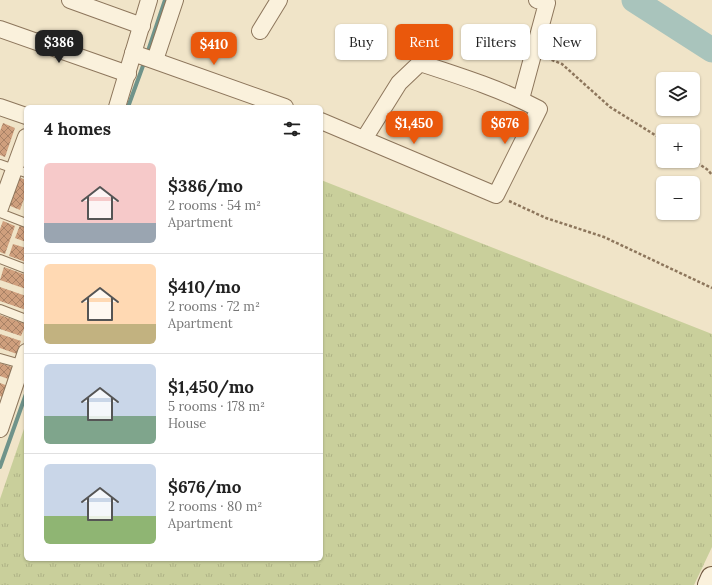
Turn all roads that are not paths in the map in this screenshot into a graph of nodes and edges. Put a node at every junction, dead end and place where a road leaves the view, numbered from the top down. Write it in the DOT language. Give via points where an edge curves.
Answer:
graph roads {
  1 [pos="70,0"];
  2 [pos="149,0"];
  3 [pos="175,0"];
  4 [pos="279,0"];
  5 [pos="545,1"];
  6 [pos="142,26"];
  7 [pos="0,28"];
  8 [pos="260,31"];
  9 [pos="133,53"];
  10 [pos="155,60"];
  11 [pos="128,74"];
  12 [pos="521,99"];
  13 [pos="118,105"];
  14 [pos="280,105"];
  15 [pos="0,107"];
  16 [pos="24,115"];
  17 [pos="323,122"];
  18 [pos="364,138"];
  19 [pos="24,142"];
  20 [pos="13,169"];
  21 [pos="0,208"];
  22 [pos="0,213"];
  23 [pos="24,222"];
  24 [pos="0,259"];
  25 [pos="24,268"];
  26 [pos="0,309"];
  27 [pos="24,318"];
  28 [pos="20,357"];
  29 [pos="0,358"];
  30 [pos="0,428"];
  31 [pos="712,578"];
  32 [pos="709,585"];
  1 -- 6 [label="street"];
  2 -- 6 [label="street"];
  3 -- 10 [label="street"];
  4 -- 8 [label="street"];
  5 -- 12 [label="street"];
  6 -- 9 [label="street"];
  7 -- 11 [label="street"];
  9 -- 10 [label="street"];
  9 -- 11 [label="street"];
  10 -- 14 [label="street"];
  11 -- 13 [label="street"];
  12 -- 18 [label="street" via="420,63 400,83"];
  12 -- 18 [label="street" via="539,109 496,194"];
  15 -- 16 [label="street"];
  17 -- 18 [label="street"];
  19 -- 20 [label="street"];
  20 -- 21 [label="street"];
  22 -- 23 [label="lane"];
  24 -- 25 [label="lane"];
  26 -- 27 [label="lane"];
  28 -- 29 [label="lane"];
  28 -- 30 [label="street"];
  31 -- 32 [label="main road"];
}
